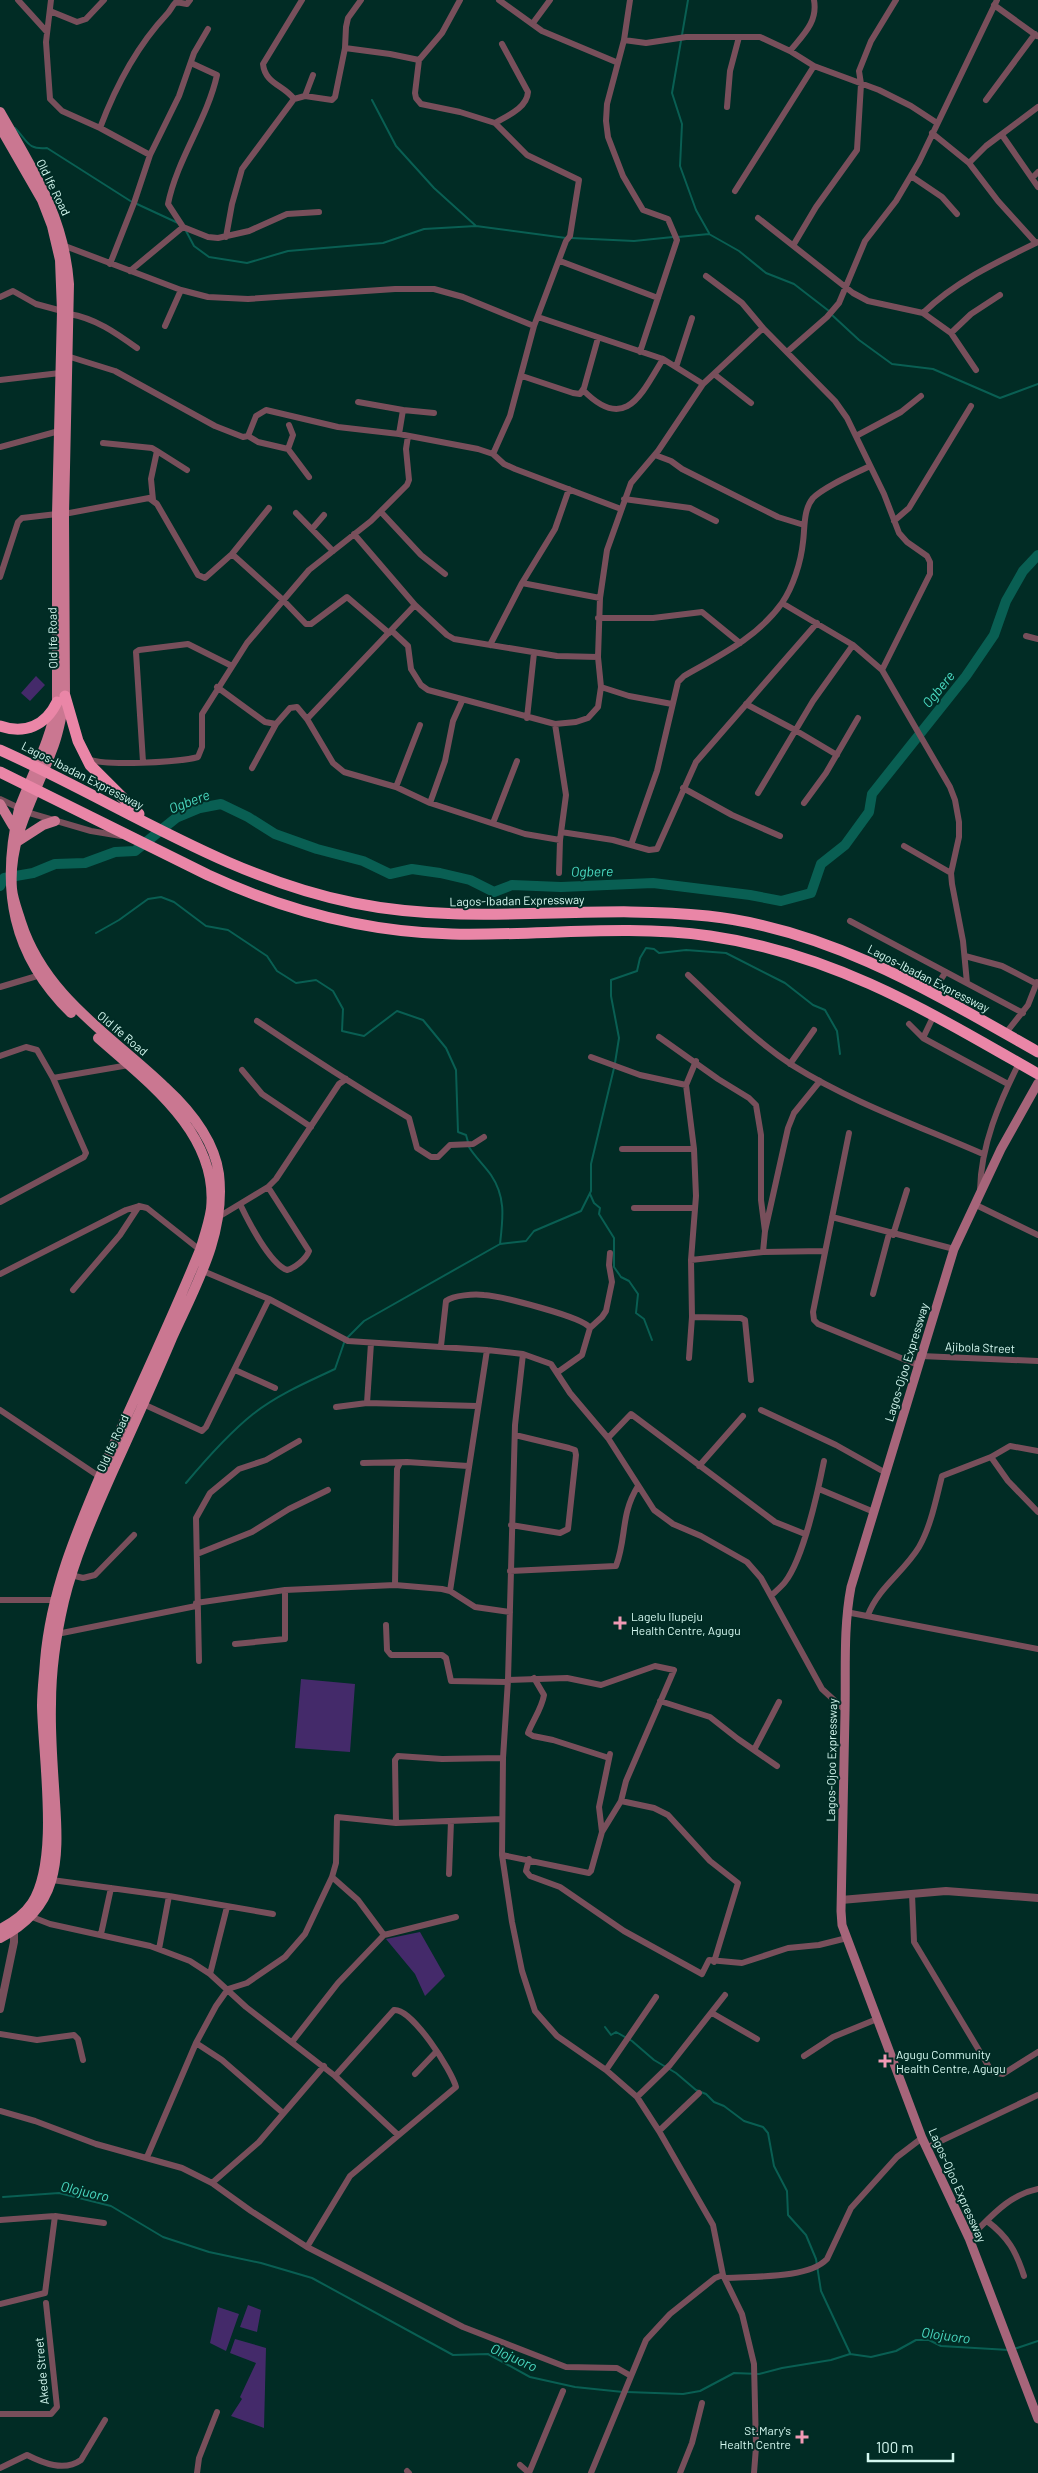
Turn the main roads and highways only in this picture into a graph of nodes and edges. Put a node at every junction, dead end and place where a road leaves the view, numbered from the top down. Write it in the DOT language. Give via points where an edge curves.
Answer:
graph roads {
  1 [pos="0,112"];
  2 [pos="0,127"];
  3 [pos="18,151"];
  4 [pos="65,312"];
  5 [pos="61,496"];
  6 [pos="61,699"];
  7 [pos="0,726"];
  8 [pos="0,750"];
  9 [pos="0,772"];
  10 [pos="0,804"];
  11 [pos="22,810"];
  12 [pos="56,821"];
  13 [pos="13,826"];
  14 [pos="152,826"];
  15 [pos="15,843"];
  16 [pos="9,867"];
  17 [pos="8,888"];
  18 [pos="1038,1052"];
  19 [pos="142,1072"];
  20 [pos="1038,1074"];
  21 [pos="1038,1083"];
  22 [pos="102,1480"];
  23 [pos="0,1929"];
  24 [pos="0,1938"];
  25 [pos="1038,2419"];
  1 -- 3 [label="main road, Old Ife Road"];
  2 -- 3 [label="main road, Old Ife Road"];
  3 -- 4 [label="main road, Old Ife Road" via="42,200 53,232 60,260"];
  3 -- 4 [label="main road, Old Ife Road" via="50,201 65,246"];
  4 -- 5 [label="main road, Old Ife Road" via="60,374"];
  4 -- 5 [label="main road, Old Ife Road" via="68,356"];
  5 -- 6 [label="main road, Old Ife Road"];
  6 -- 7 [label="highway" via="48,718 24,730 12,731"];
  6 -- 11 [label="main road, Old Ife Road" via="62,721 53,750"];
  6 -- 14 [label="highway" via="85,757 98,775"];
  8 -- 14 [label="highway, Lagos-Ibadan Expressway"];
  9 -- 20 [label="highway" via="237,888 288,906 331,918 401,930 450,934 642,932 711,936 785,952 879,986"];
  10 -- 13 [label="main road"];
  11 -- 13 [label="main road, Old Ife Road"];
  11 -- 15 [label="main road, Old Ife Road"];
  12 -- 15 [label="main road" via="43,825"];
  13 -- 16 [label="main road, Old Ife Road" via="8,842"];
  14 -- 18 [label="highway, Lagos-Ibadan Expressway" via="254,874 352,903 417,914 632,912 728,919 820,942 932,992"];
  15 -- 16 [label="main road, Old Ife Road"];
  16 -- 17 [label="main road, Old Ife Road"];
  17 -- 19 [label="main road, Old Ife Road" via="24,931 47,976 78,1011"];
  17 -- 19 [label="main road, Old Ife Road" via="16,934 37,976 67,1009"];
  19 -- 22 [label="main road, Old Ife Road" via="179,1115 202,1150 211,1207 200,1250"];
  19 -- 22 [label="main road, Old Ife Road" via="181,1102 210,1144 218,1170 220,1216 203,1270 143,1404"];
  21 -- 25 [label="main road, Lagos-Ojoo Expressway" via="1001,1149 954,1249 851,1587 844,1647 846,1711 841,1900 842,1925 922,2138 969,2238"];
  22 -- 23 [label="main road, Old Ife Road" via="72,1542 54,1600 48,1633 42,1705 47,1830 42,1881 32,1902 19,1917"];
  22 -- 24 [label="main road, Old Ife Road" via="71,1575 57,1634 51,1706 57,1850 52,1880 32,1917"];
}
